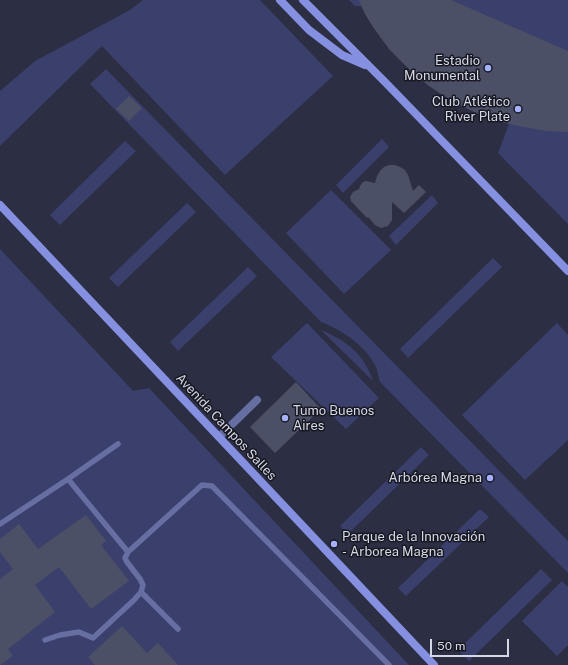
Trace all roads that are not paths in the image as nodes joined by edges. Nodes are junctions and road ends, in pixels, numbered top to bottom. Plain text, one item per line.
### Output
1 (280, 0) edge
2 (305, 1) edge
3 (370, 67) junction
4 (0, 205) edge
5 (568, 271) edge
6 (257, 400) dead end
7 (219, 437) junction
8 (118, 444) dead end
9 (68, 479) junction
10 (0, 524) edge
11 (128, 552) junction
12 (141, 592) junction
13 (178, 630) dead end
14 (44, 640) dead end
15 (389, 665) edge
16 (434, 665) edge

1 - 3 main road
2 - 3 main road
3 - 5 main road
4 - 7 main road, Avenida Campos Salles
6 - 7 street
7 - 16 main road, Avenida Campos Salles
8 - 9 lane
9 - 10 lane
9 - 11 lane
11 - 12 lane
11 - 15 lane
12 - 13 lane
12 - 14 lane

